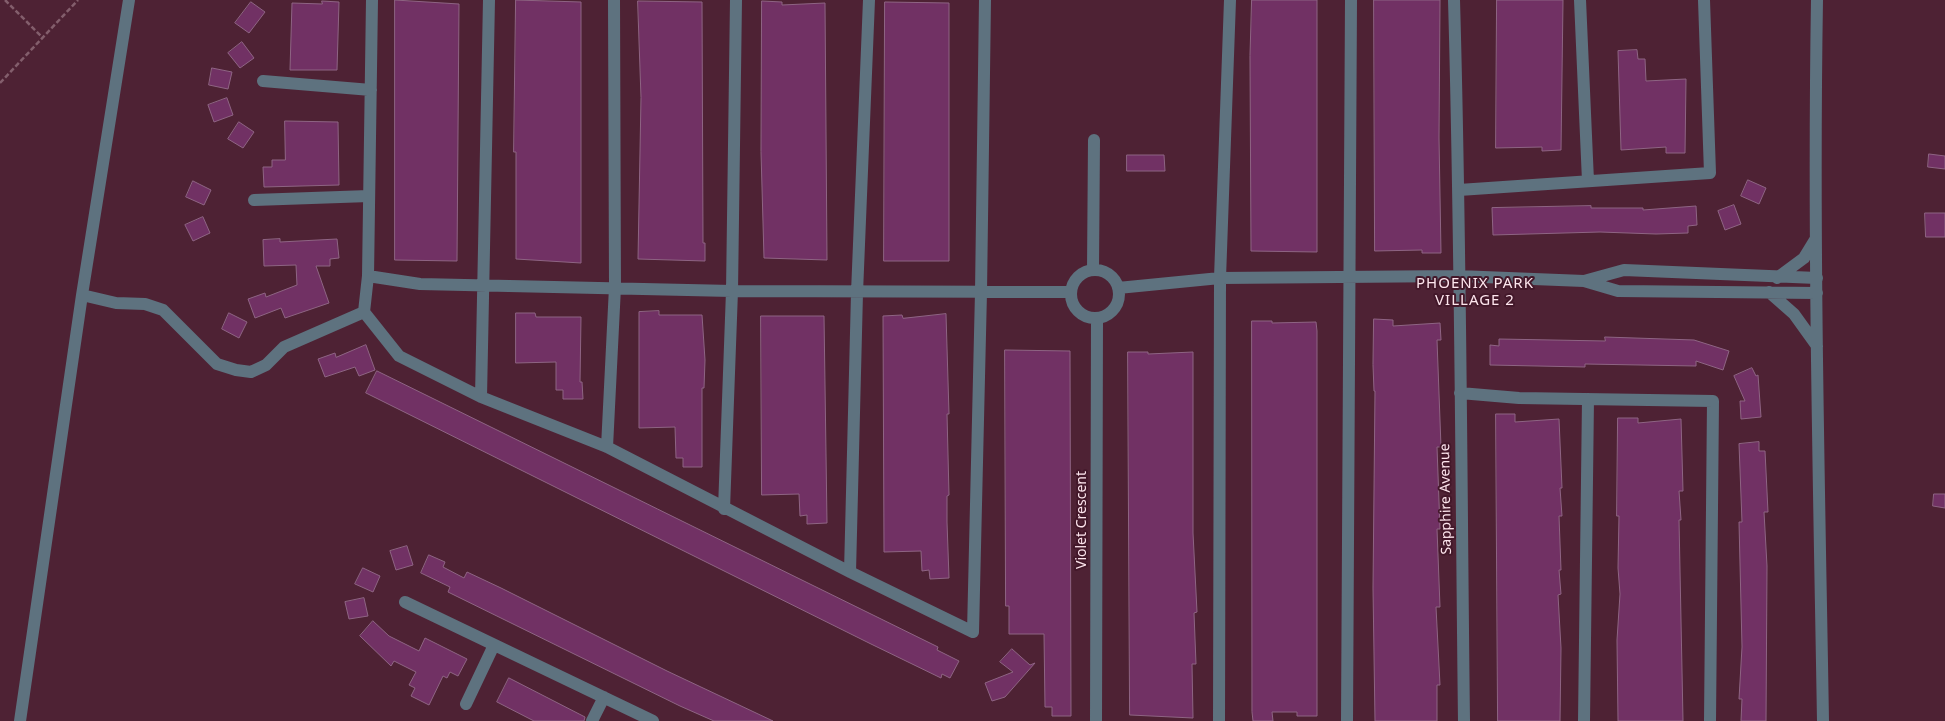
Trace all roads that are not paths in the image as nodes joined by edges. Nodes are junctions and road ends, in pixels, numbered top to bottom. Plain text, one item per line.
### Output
1 (129, 0) edge
2 (372, 0) edge
3 (489, 0) edge
4 (614, 0) edge
5 (736, 0) edge
6 (869, 0) edge
7 (985, 0) edge
8 (1230, 0) edge
9 (1351, 0) edge
10 (1454, 0) edge
11 (1580, 0) edge
12 (1704, 0) edge
13 (1818, 0) edge
14 (263, 82) dead end
15 (371, 90) junction
16 (1094, 140) dead end
17 (1588, 181) junction
18 (1459, 190) junction
19 (369, 196) junction
20 (254, 200) dead end
21 (1816, 238) junction
22 (1093, 270) junction
23 (368, 276) junction
24 (1458, 276) junction
25 (1349, 277) junction
26 (1220, 278) junction
27 (1777, 278) junction
28 (1817, 278) junction
29 (1584, 281) junction
30 (482, 285) junction
31 (615, 287) junction
32 (1118, 288) junction
33 (732, 291) junction
34 (982, 292) junction
35 (1071, 292) junction
36 (1769, 292) junction
37 (857, 293) junction
38 (1817, 293) junction
39 (82, 295) junction
40 (364, 312) junction
41 (1097, 318) junction
42 (1817, 346) junction
43 (1460, 393) junction
44 (481, 397) junction
45 (1588, 399) junction
46 (607, 447) junction
47 (724, 509) junction
48 (850, 572) junction
49 (405, 602) dead end
50 (494, 645) junction
51 (604, 697) junction
52 (466, 704) dead end
53 (20, 721) edge
54 (592, 721) edge
55 (654, 721) edge
56 (1096, 721) edge
57 (1219, 721) edge
58 (1346, 721) edge
59 (1464, 721) edge
60 (1584, 721) edge
61 (1710, 721) edge
62 (1823, 721) edge

1 - 39 street
2 - 15 street
3 - 30 street
4 - 31 street
5 - 33 street
6 - 37 street
7 - 34 street
8 - 26 street
9 - 25 street
10 - 18 street, Sapphire Avenue
11 - 17 street
12 - 17 street
13 - 21 street
14 - 15 street
15 - 19 street
16 - 22 street
17 - 18 street
18 - 24 street, Sapphire Avenue
19 - 20 street
19 - 23 street
21 - 27 street
21 - 28 street
22 - 32 street
22 - 35 street
23 - 30 street
23 - 40 street
24 - 25 street
24 - 29 street
24 - 43 street, Sapphire Avenue
25 - 26 street
25 - 58 street
26 - 32 street
26 - 57 street
27 - 28 street
27 - 29 street
28 - 38 street
29 - 36 street
30 - 31 street
30 - 44 street
31 - 33 street
31 - 46 street
32 - 41 street
33 - 37 street
33 - 47 street
34 - 35 street
34 - 37 street
34 - 48 street
35 - 41 street
36 - 38 street
36 - 42 street
37 - 48 street
38 - 42 street
39 - 40 street
39 - 53 street
40 - 44 street
41 - 56 street, Violet Crescent
42 - 62 street
43 - 45 street
43 - 59 street, Sapphire Avenue
44 - 46 street
45 - 60 street
45 - 61 street
46 - 47 street
47 - 48 street
49 - 50 street
50 - 51 street
50 - 52 street
51 - 54 street
51 - 55 street

